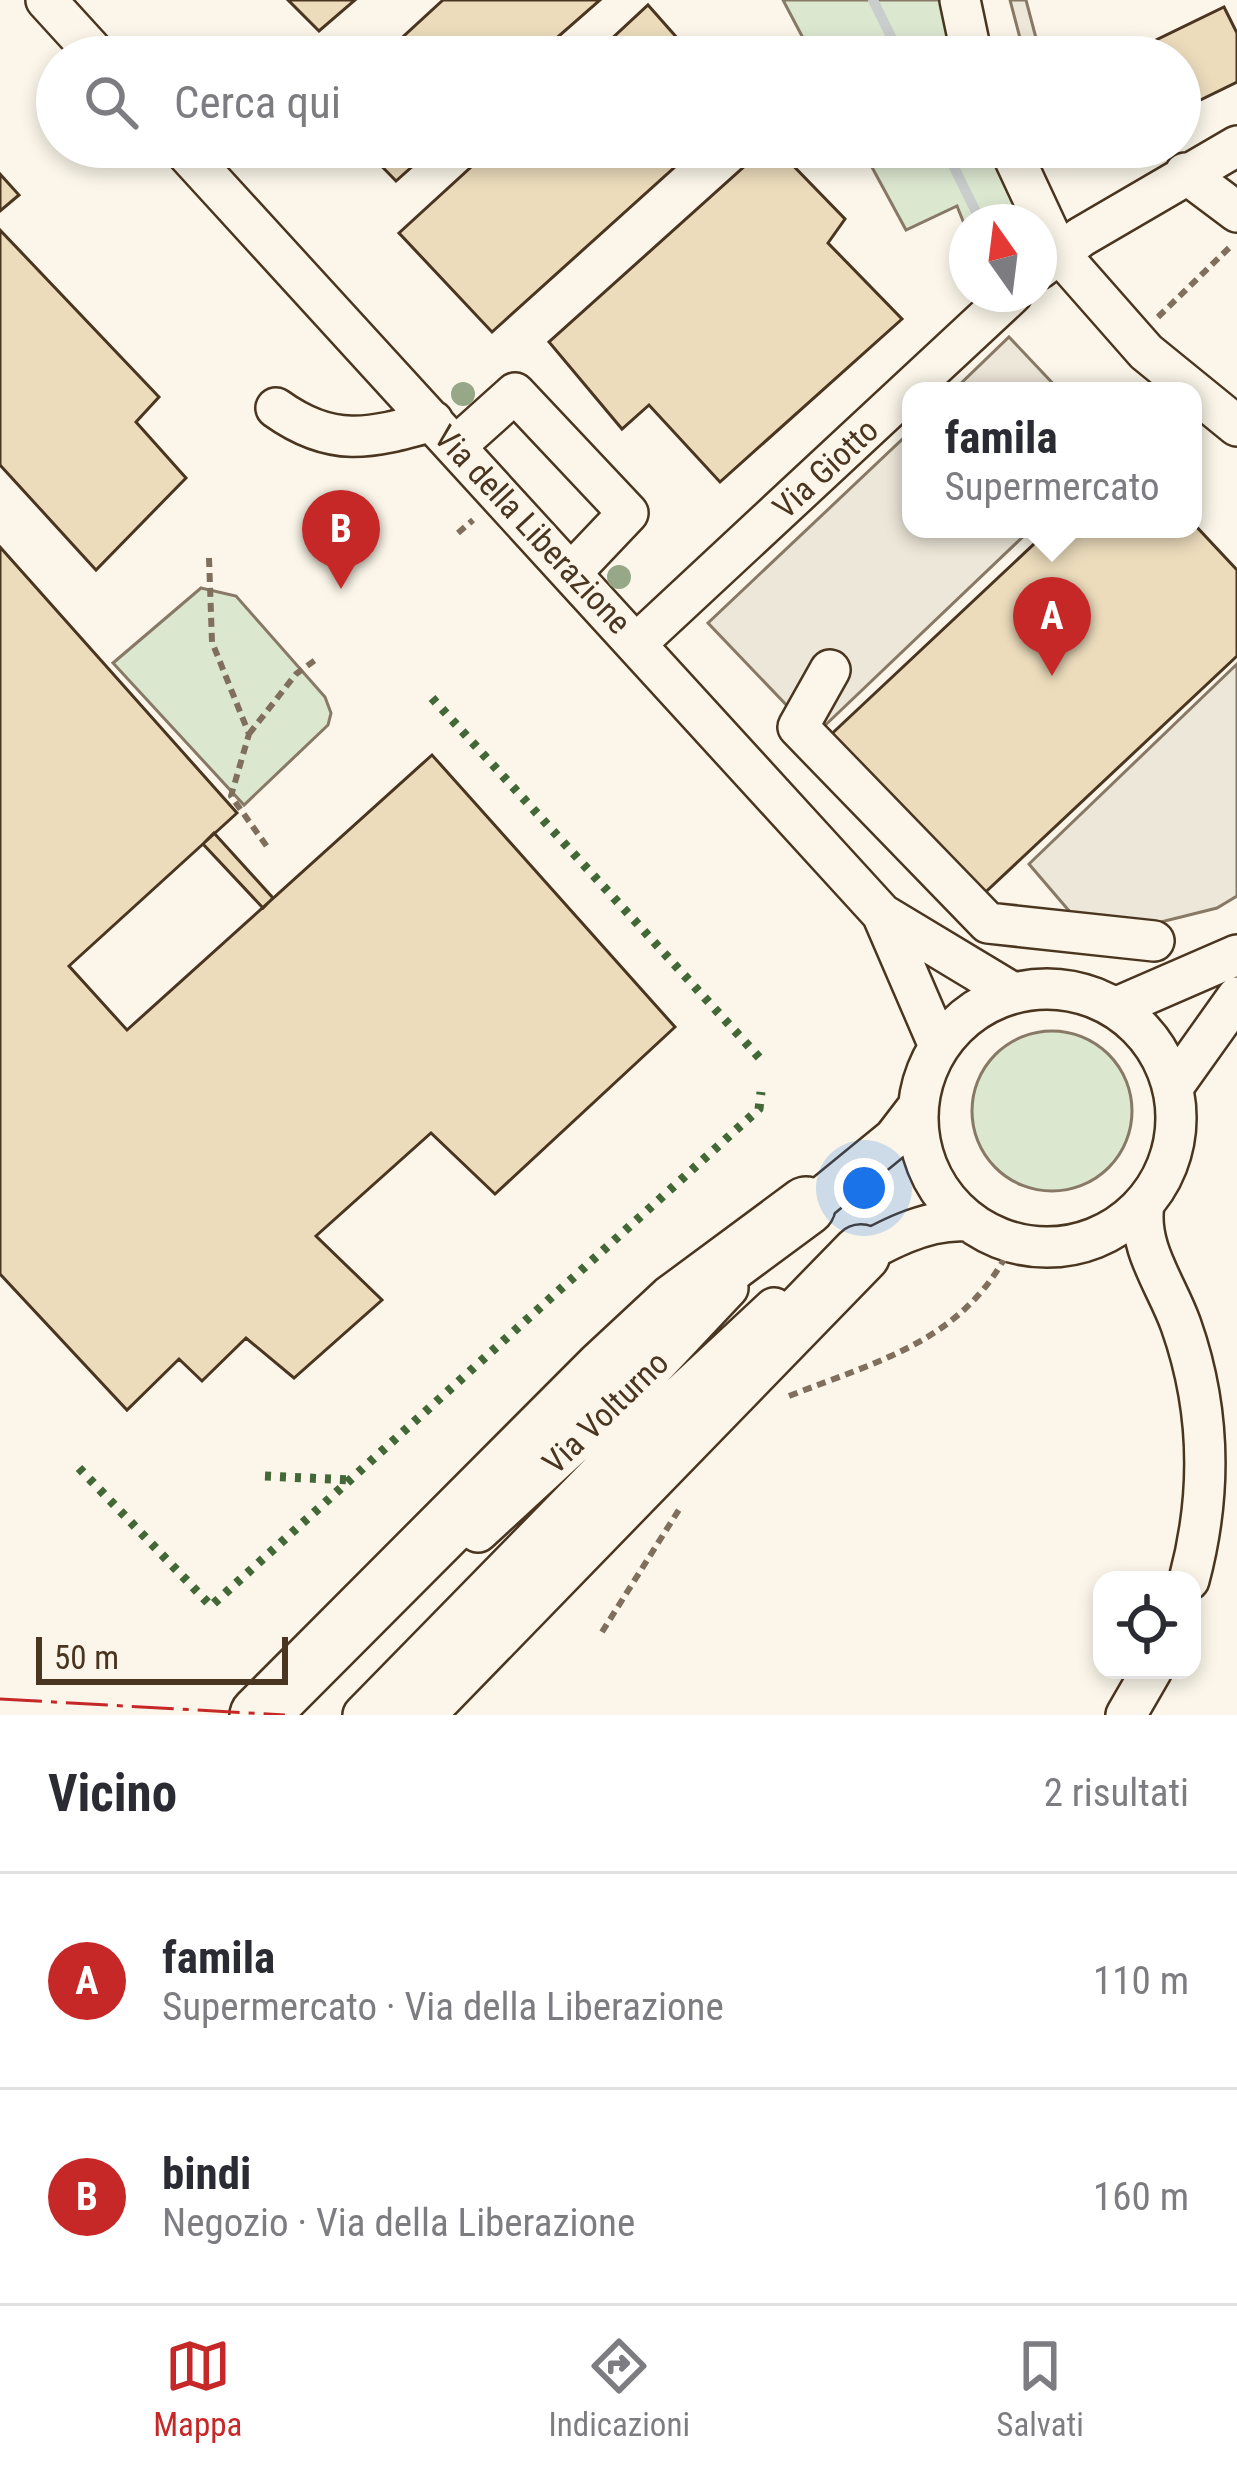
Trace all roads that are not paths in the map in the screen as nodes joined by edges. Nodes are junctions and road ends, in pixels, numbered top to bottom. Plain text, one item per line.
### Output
1 (46, 0) edge
2 (960, 0) edge
3 (79, 36) edge
4 (968, 36) edge
5 (1237, 146) edge
6 (1201, 165) edge
7 (200, 168) edge
8 (1016, 168) edge
9 (1195, 168) edge
10 (1185, 173) junction
11 (1028, 204) edge
12 (1237, 212) edge
13 (1057, 255) edge
14 (1057, 269) edge
15 (993, 312) edge
16 (917, 382) edge
17 (1185, 382) edge
18 (902, 396) edge
19 (1202, 396) edge
20 (276, 408) dead end
21 (1237, 425) edge
22 (445, 434) junction
23 (572, 572) junction
24 (637, 643) junction
25 (830, 670) dead end
26 (882, 914) junction
27 (1154, 941) dead end
28 (1237, 956) edge
29 (1013, 993) junction
30 (1237, 997) edge
31 (1115, 1008) junction
32 (939, 1046) junction
33 (1173, 1088) junction
34 (917, 1108) junction
35 (1144, 1204) junction
36 (806, 1206) junction
37 (967, 1221) junction
38 (1099, 1237) junction
39 (861, 1255) junction
40 (1155, 1268) junction
41 (1191, 1571) edge
42 (1147, 1679) edge
43 (260, 1715) edge
44 (288, 1715) edge
45 (363, 1715) edge
46 (413, 1715) edge
47 (1126, 1715) edge

1 - 3 street
2 - 4 street
5 - 6 street
7 - 22 street, Via della Liberazione
8 - 11 street
9 - 10 street
10 - 12 street
10 - 13 street
14 - 17 street
15 - 16 street, Via Giotto
18 - 24 street, Via Giotto
19 - 21 street
20 - 22 street
22 - 23 street, Via della Liberazione
22 - 23 street
23 - 24 street, Via della Liberazione
24 - 26 street, Via della Liberazione
25 - 27 street
26 - 29 street, Via della Liberazione
26 - 32 street, Via della Liberazione
28 - 31 street
29 - 31 street
29 - 32 street, Via Volturno
30 - 33 street
31 - 33 street
32 - 34 street, Via Volturno
33 - 35 street
34 - 36 street, Via Volturno
34 - 37 street
35 - 38 street
35 - 40 street
36 - 43 highway
36 - 44 street, Via Volturno
37 - 38 street
37 - 39 street, Via Volturno
38 - 40 street
39 - 45 street, Via Volturno
39 - 46 highway
40 - 41 street
42 - 47 street

